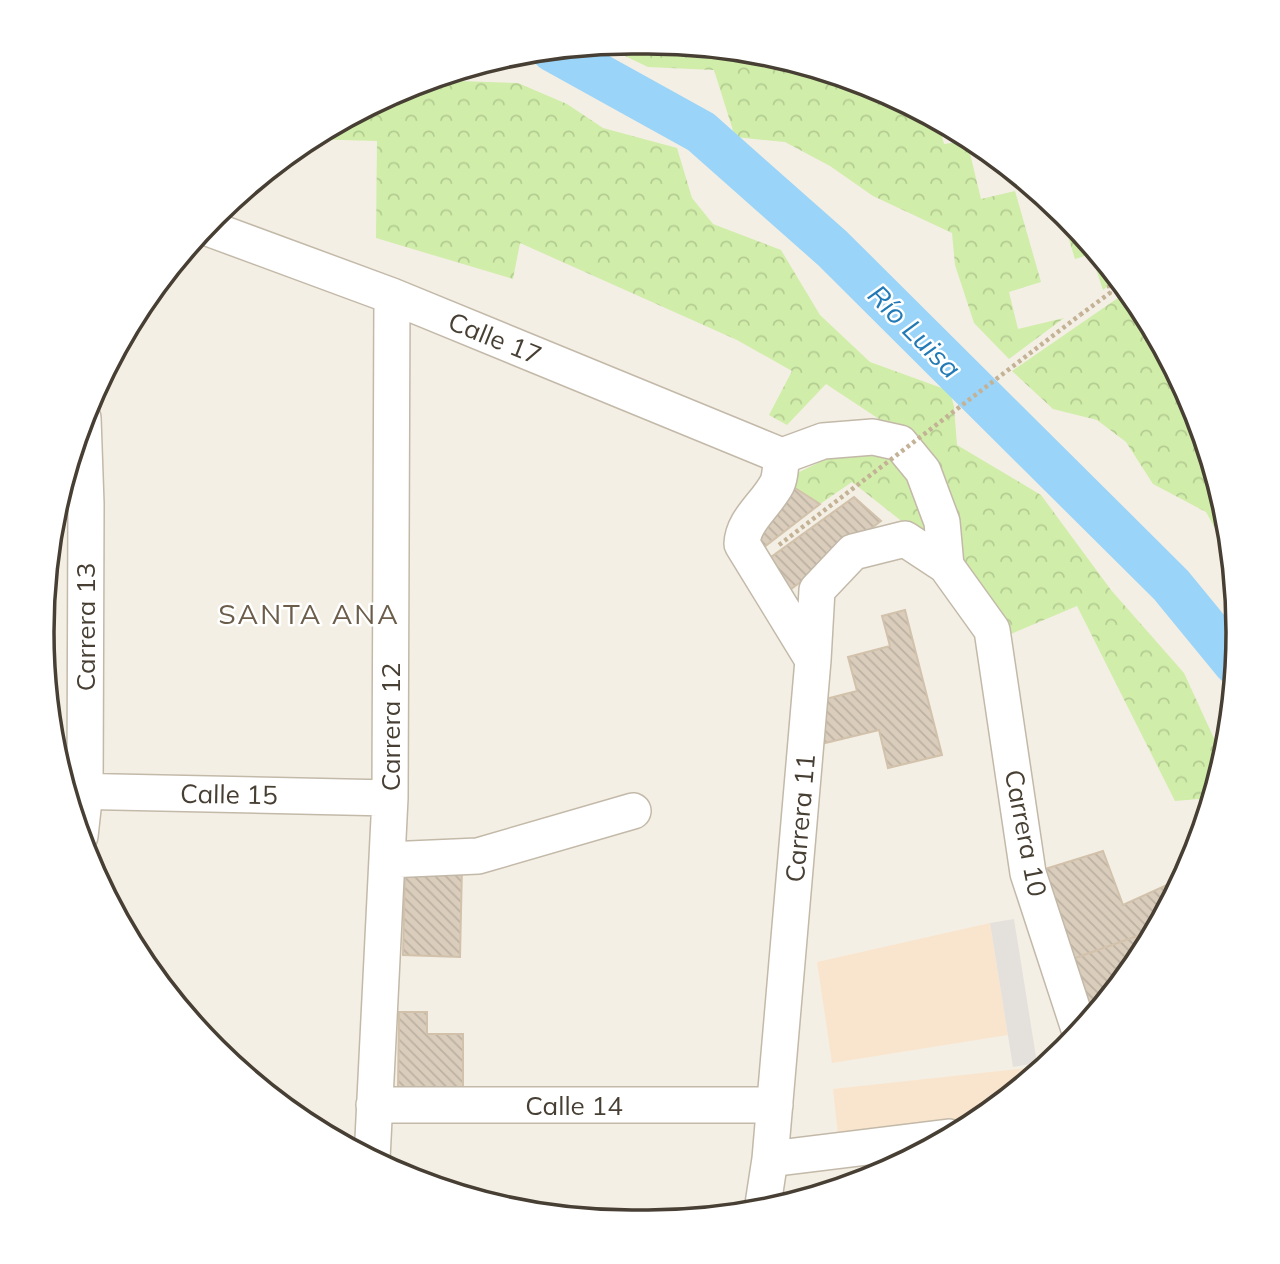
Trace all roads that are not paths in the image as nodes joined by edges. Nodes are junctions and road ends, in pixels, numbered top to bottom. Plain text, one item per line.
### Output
1 (216, 231) edge
2 (392, 296) junction
3 (782, 456) junction
4 (75, 477) edge
5 (72, 504) edge
6 (946, 566) junction
7 (813, 660) junction
8 (76, 788) edge
9 (76, 791) edge
10 (390, 797) junction
11 (633, 811) dead end
12 (387, 860) junction
13 (1076, 1020) edge
14 (374, 1105) junction
15 (775, 1105) junction
16 (922, 1140) edge
17 (372, 1148) edge
18 (770, 1158) junction
19 (764, 1198) edge

1 - 2 street, Calle 17
2 - 3 street, Calle 17
2 - 10 street, Carrera 12
3 - 6 street
3 - 7 street
4 - 5 street, Carrera 13
5 - 8 street, Carrera 13
6 - 7 street, Carrera 11
6 - 13 street, Carrera 10
7 - 15 street, Carrera 11
9 - 10 street, Calle 15
10 - 12 street, Carrera 12
11 - 12 street
12 - 14 street, Carrera 12
14 - 15 street, Calle 14
14 - 17 street, Carrera 12
15 - 18 street, Carrera 11
16 - 18 street
18 - 19 street, Carrera 11

